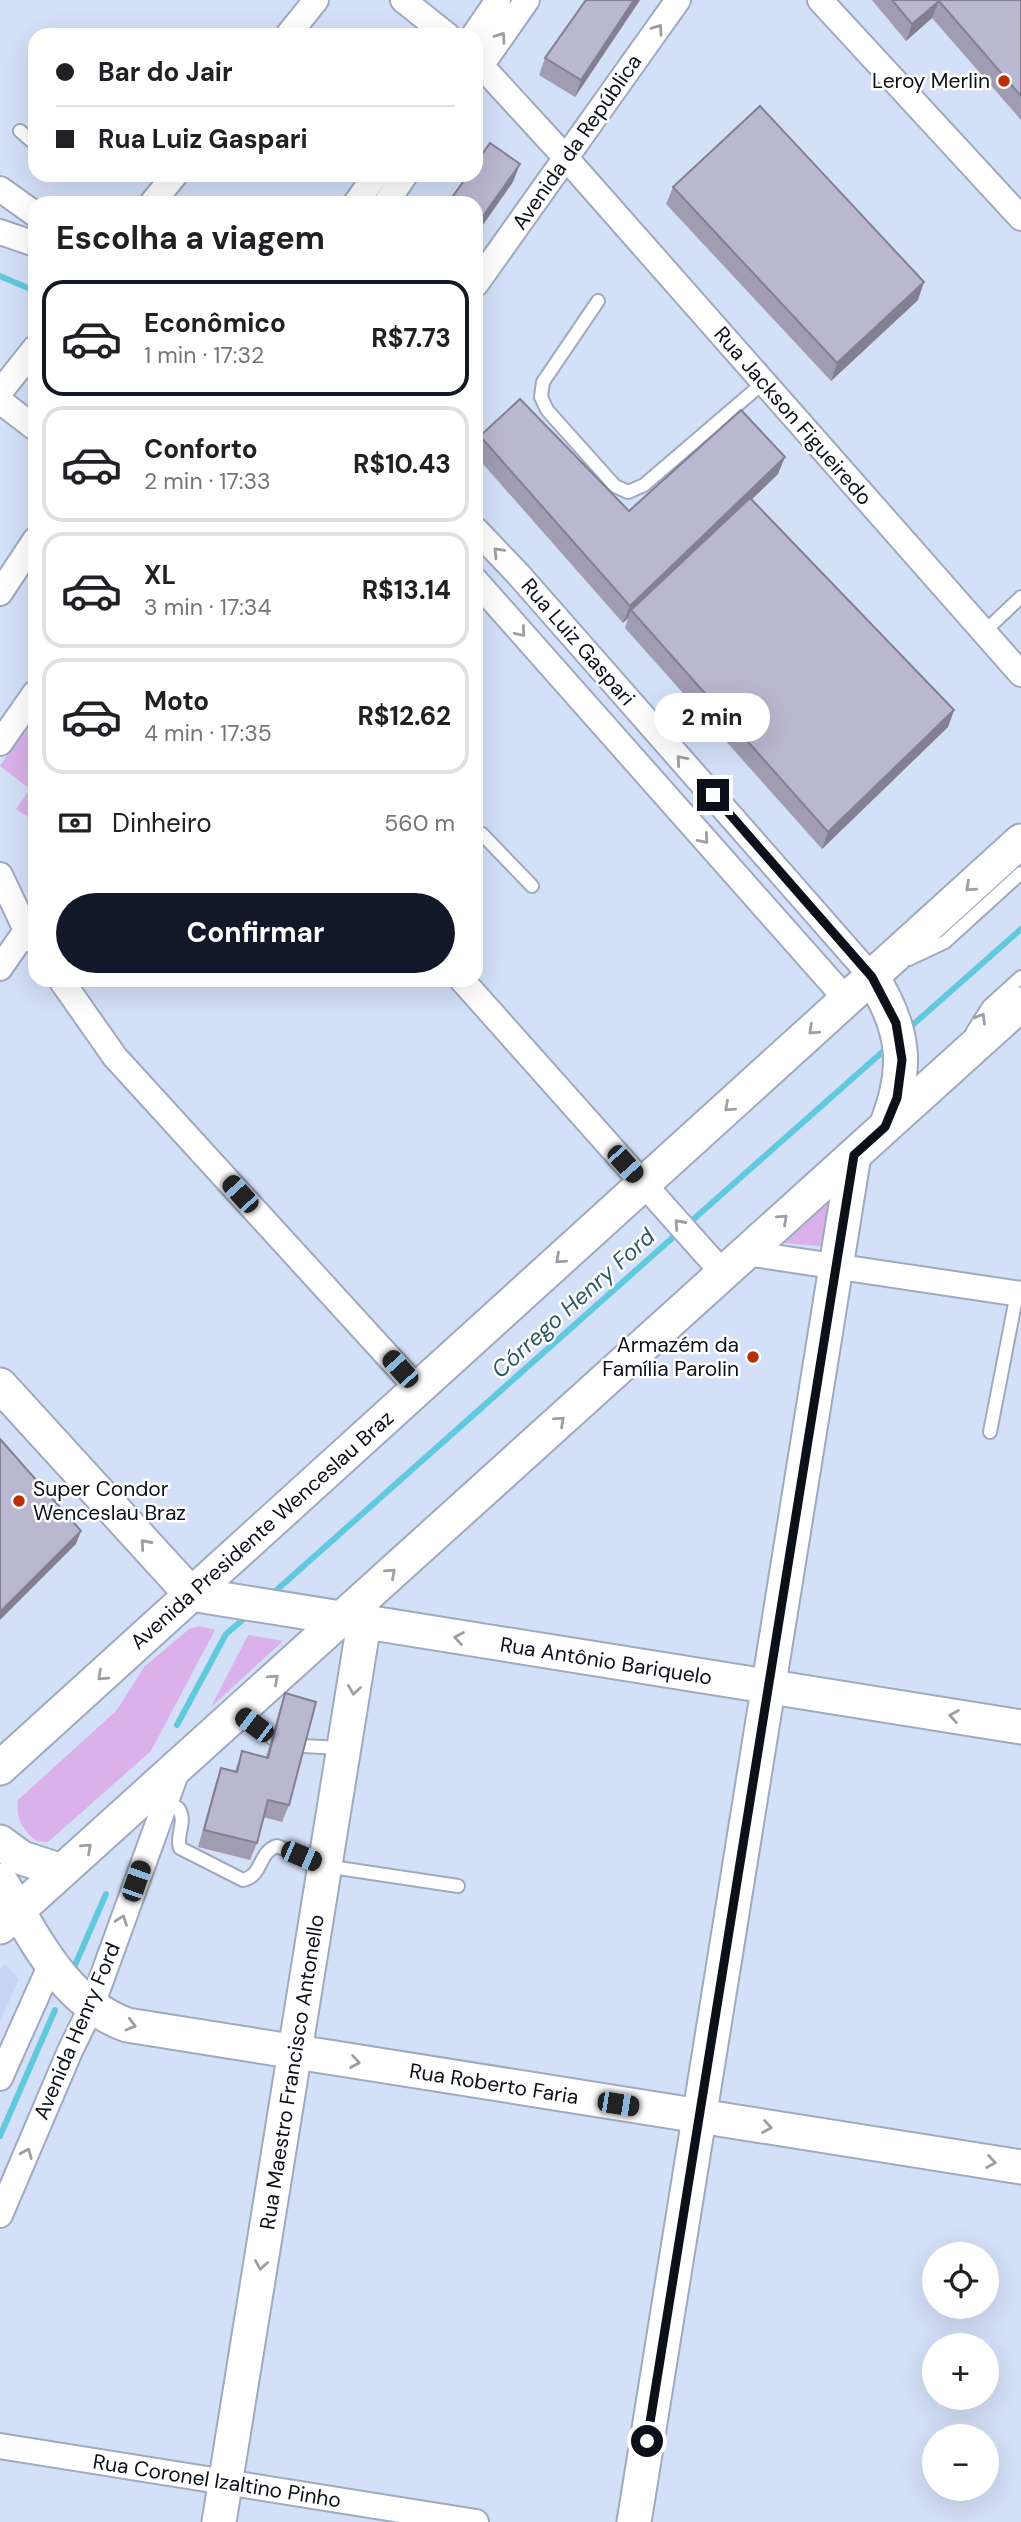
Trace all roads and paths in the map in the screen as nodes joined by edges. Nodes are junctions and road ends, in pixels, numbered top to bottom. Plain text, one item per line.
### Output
1 (316, 0) edge
2 (402, 0) edge
3 (498, 0) edge
4 (527, 0) edge
5 (678, 0) edge
6 (820, 0) edge
7 (294, 28) edge
8 (438, 28) edge
9 (479, 28) edge
10 (483, 59) edge
11 (483, 71) edge
12 (20, 131) dead end
13 (28, 138) edge
14 (566, 158) junction
15 (169, 182) edge
16 (0, 188) edge
17 (158, 196) edge
18 (28, 209) edge
19 (1021, 218) edge
20 (0, 232) edge
21 (28, 242) edge
22 (483, 274) edge
23 (598, 302) dead end
24 (0, 355) edge
25 (28, 355) edge
26 (28, 357) edge
27 (764, 383) junction
28 (0, 392) edge
29 (0, 401) edge
30 (28, 423) edge
31 (483, 537) edge
32 (28, 551) edge
33 (483, 589) edge
34 (0, 593) edge
35 (1021, 597) edge
36 (984, 632) junction
37 (1021, 674) edge
38 (28, 703) edge
39 (0, 743) edge
40 (483, 835) edge
41 (1021, 841) edge
42 (1021, 873) edge
43 (0, 875) edge
44 (532, 886) dead end
45 (28, 923) edge
46 (28, 935) edge
47 (0, 968) edge
48 (1021, 977) edge
49 (875, 983) junction
50 (66, 987) edge
51 (468, 987) edge
52 (846, 999) junction
53 (1021, 1004) edge
54 (951, 1068) junction
55 (891, 1113) junction
56 (854, 1155) junction
57 (650, 1192) junction
58 (735, 1263) junction
59 (836, 1265) junction
60 (1019, 1294) edge
61 (0, 1385) edge
62 (418, 1389) junction
63 (990, 1432) dead end
64 (191, 1594) junction
65 (352, 1621) junction
66 (768, 1687) junction
67 (237, 1712) junction
68 (1021, 1727) edge
69 (272, 1738) edge
70 (303, 1746) edge
71 (344, 1748) junction
72 (179, 1766) junction
73 (0, 1768) edge
74 (163, 1805) junction
75 (0, 1842) edge
76 (325, 1866) junction
77 (62, 1871) junction
78 (0, 1880) edge
79 (458, 1886) dead end
80 (9, 1919) edge
81 (51, 1964) junction
82 (92, 2008) junction
83 (295, 2053) junction
84 (0, 2078) edge
85 (699, 2116) junction
86 (1021, 2167) edge
87 (0, 2216) edge
88 (0, 2446) edge
89 (226, 2482) junction
90 (219, 2522) edge
91 (476, 2522) edge
92 (634, 2522) edge

1 - 7 street
2 - 8 street
3 - 9 street
10 -> 4 street
14 -> 5 street, Avenida da República
6 - 19 street
11 - 14 street, Rua Jackson Figueiredo
12 - 13 lane
14 - 22 street, Avenida da República
14 - 27 street, Rua Jackson Figueiredo
15 - 17 street
16 - 18 street
20 - 21 street
23 - 27 lane
24 - 25 street
26 - 28 street
27 - 36 street, Rua Jackson Figueiredo
29 - 30 street
49 -> 31 street, Rua Luiz Gaspari
32 - 34 street
33 -> 52 street, Rua Luiz Gaspari
35 - 36 lane
36 - 37 street, Rua Jackson Figueiredo
38 - 39 street
40 - 44 lane
41 -> 49 main road, Avenida Presidente Wenceslau Braz
42 - 49 lane
43 - 45 street
46 - 47 street
54 -> 48 lane
49 - 52 main road, Avenida Presidente Wenceslau Braz
49 - 55 main road
50 - 62 street
51 - 57 street
52 -> 57 main road, Avenida Presidente Wenceslau Braz
53 - 54 main road
54 - 55 main road
55 - 56 main road
58 -> 56 main road
56 - 59 main road
58 -> 57 street
57 -> 62 main road, Avenida Presidente Wenceslau Braz
58 - 59 street
65 -> 58 main road
59 - 60 street
59 - 66 main road
60 - 63 lane
64 -> 61 main road
62 - 64 main road, Avenida Presidente Wenceslau Braz
64 - 65 main road, Rua Antônio Bariquelo
64 -> 73 main road, Avenida Presidente Wenceslau Braz
66 -> 65 main road, Rua Antônio Bariquelo
67 -> 65 main road
65 -> 71 main road, Rua Maestro Francisco Antonello
68 -> 66 main road, Rua Antônio Bariquelo
66 - 85 main road
67 - 69 lane
67 - 72 main road
70 - 71 lane
71 - 76 main road, Rua Maestro Francisco Antonello
72 - 74 street, Avenida Henry Ford
77 -> 72 main road
74 - 76 lane
82 -> 74 street, Avenida Henry Ford
75 - 77 main road
76 - 79 lane
76 - 83 main road, Rua Maestro Francisco Antonello
77 - 80 main road
78 - 80 main road, Rua Roberto Faria
80 - 81 main road, Rua Roberto Faria
81 - 82 main road, Rua Roberto Faria
81 - 84 street
82 -> 83 main road, Rua Roberto Faria
87 -> 82 street, Avenida Henry Ford
83 -> 85 main road, Rua Roberto Faria
83 -> 89 main road, Rua Maestro Francisco Antonello
85 -> 86 main road, Rua Roberto Faria
85 - 92 main road
88 - 89 street, Rua Coronel Izaltino Pinho
89 - 90 main road, Rua Maestro Francisco Antonello
89 - 91 street, Rua Coronel Izaltino Pinho

